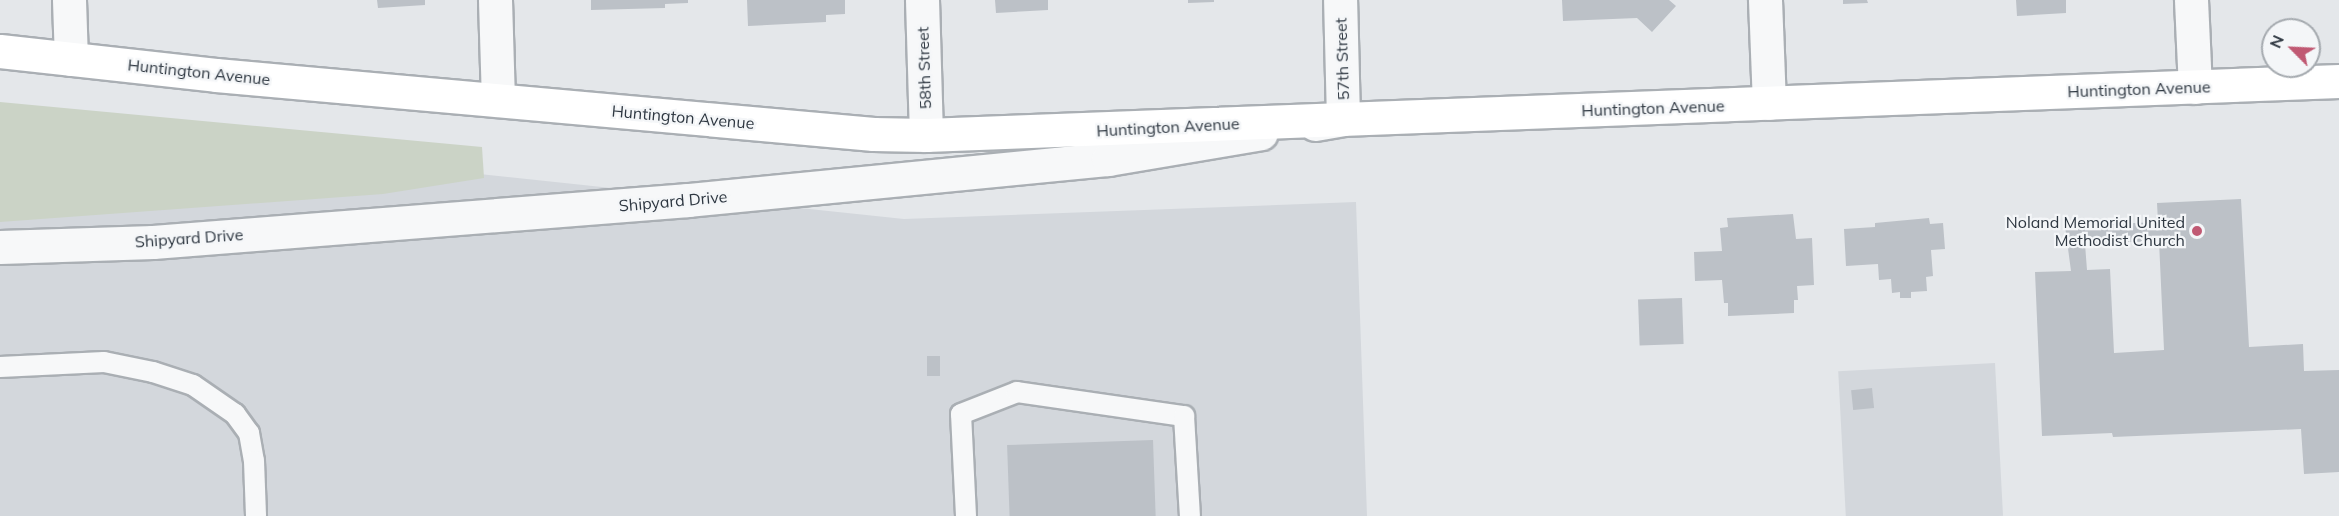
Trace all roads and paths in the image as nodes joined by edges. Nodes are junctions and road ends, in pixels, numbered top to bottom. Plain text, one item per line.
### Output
1 (69, 0) edge
2 (495, 0) edge
3 (921, 0) edge
4 (1340, 0) edge
5 (1765, 0) edge
6 (2191, 0) edge
7 (0, 51) edge
8 (71, 59) junction
9 (2339, 81) edge
10 (2195, 87) junction
11 (498, 100) junction
12 (1769, 103) junction
13 (1343, 119) junction
14 (926, 135) junction
15 (0, 247) edge
16 (0, 367) edge
17 (256, 516) edge
18 (966, 516) edge
19 (1190, 516) edge

1 - 8 street
2 - 11 street
3 - 14 street, 58th Street
4 - 13 street, 57th Street
5 - 12 street
6 - 10 street
7 - 8 main road, Huntington Avenue
8 - 11 main road, Huntington Avenue
9 - 10 main road, Huntington Avenue
10 - 12 main road, Huntington Avenue
11 - 14 main road, Huntington Avenue
12 - 13 main road, Huntington Avenue
13 - 14 main road, Huntington Avenue
13 - 15 street, Shipyard Drive
16 - 17 lane
18 - 19 lane

